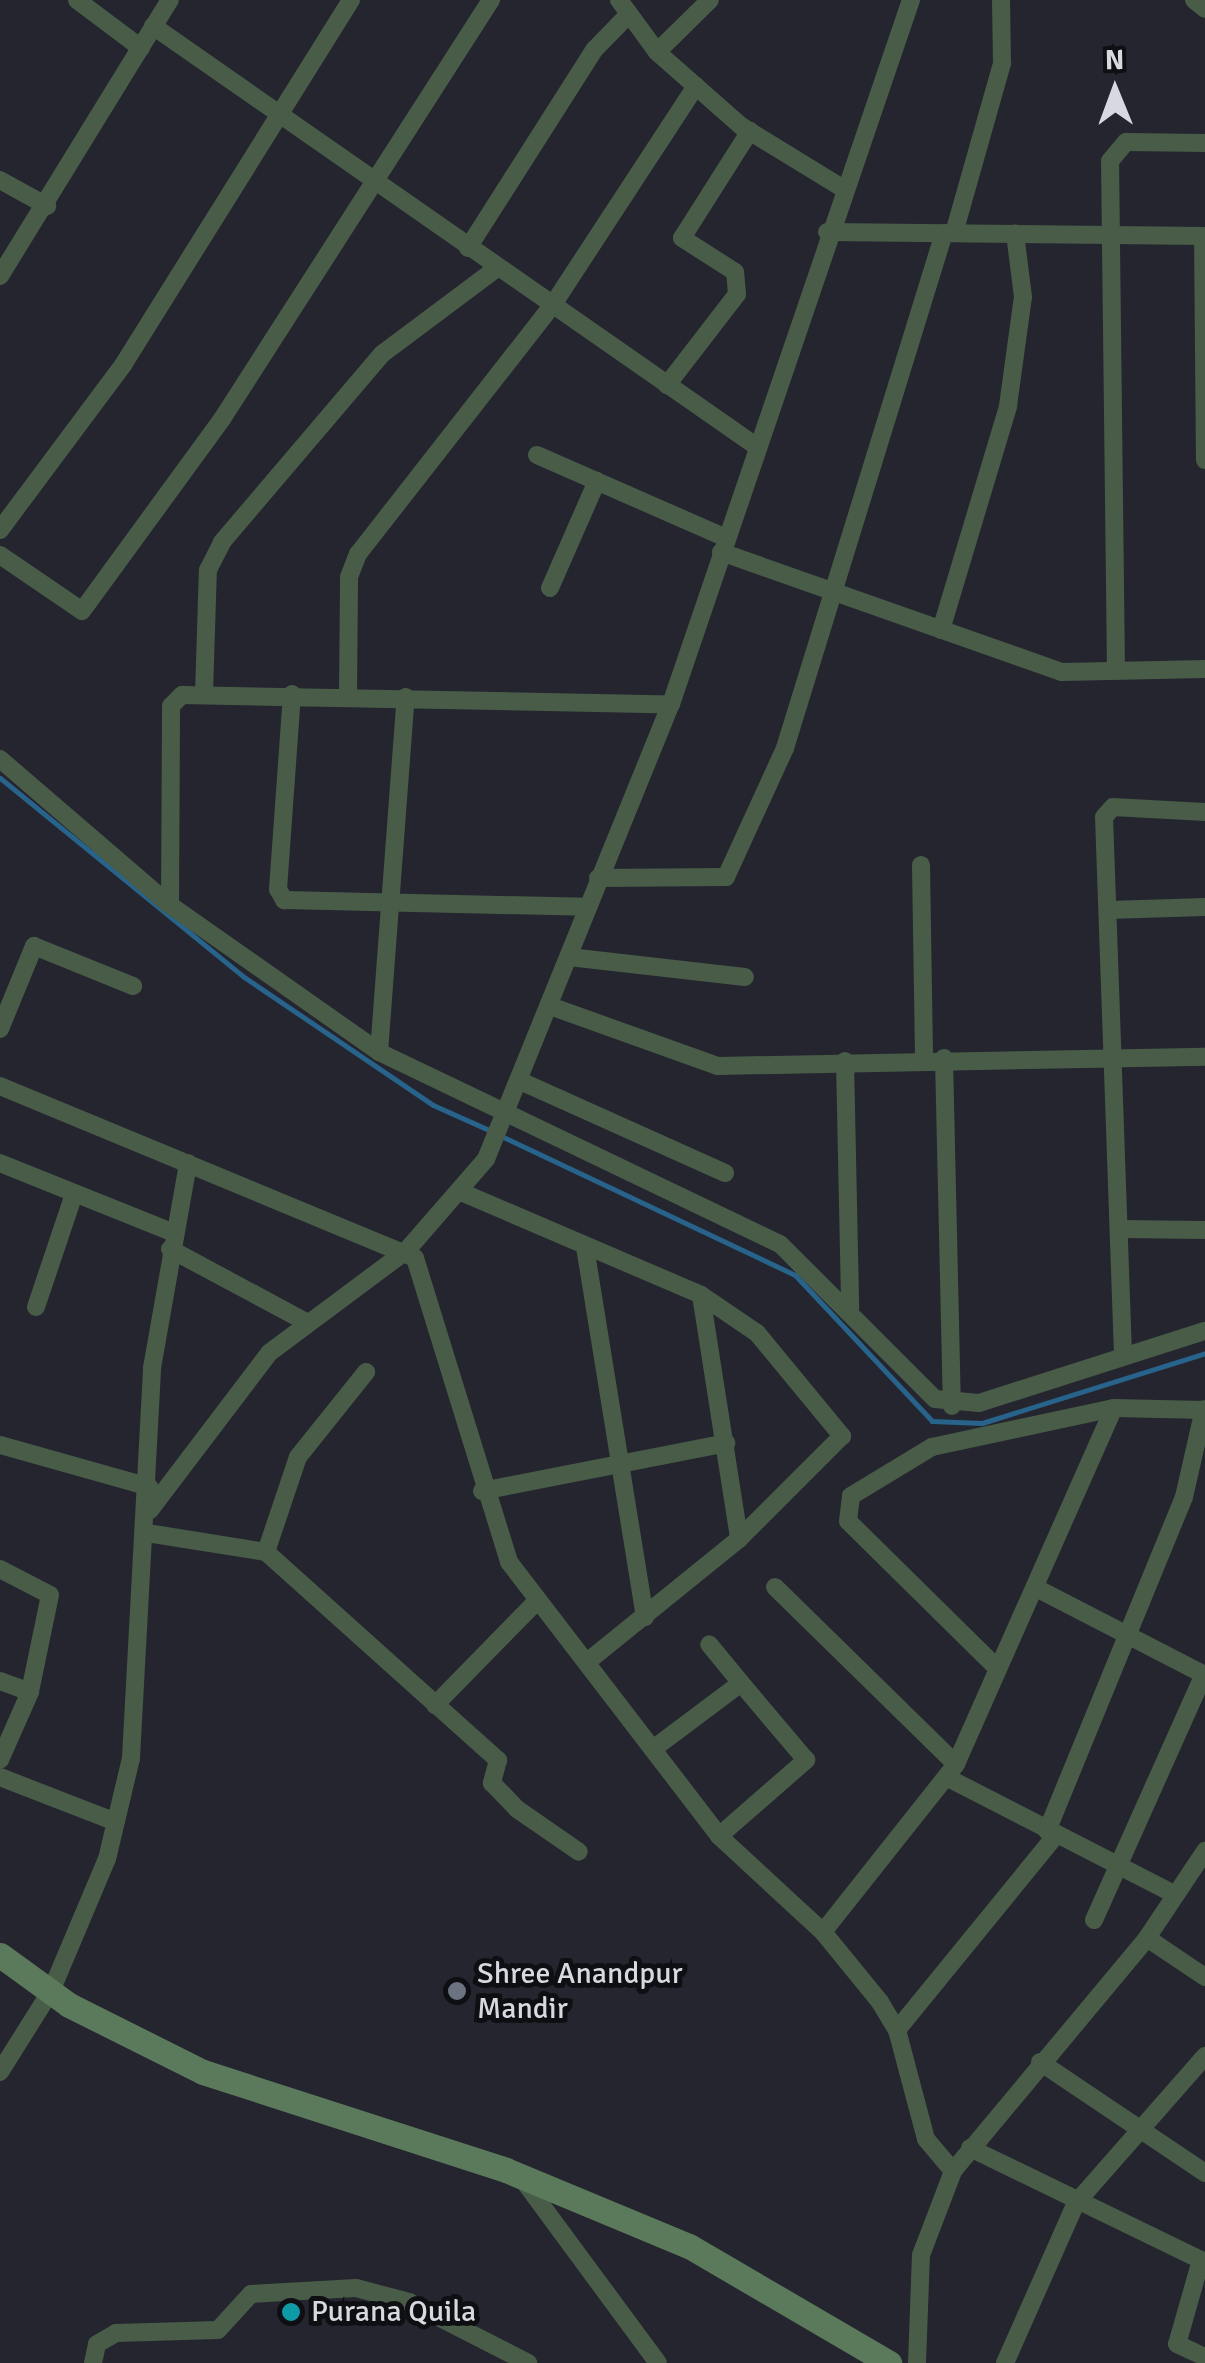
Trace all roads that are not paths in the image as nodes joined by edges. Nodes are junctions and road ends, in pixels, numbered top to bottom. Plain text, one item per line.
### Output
1 (77, 0) edge
2 (170, 0) edge
3 (351, 0) edge
4 (491, 0) edge
5 (710, 0) edge
6 (1002, 0) edge
7 (1194, 0) edge
8 (904, 2) edge
9 (624, 7) edge
10 (1205, 9) edge
11 (153, 26) junction
12 (141, 48) junction
13 (657, 52) junction
14 (696, 86) junction
15 (273, 115) junction
16 (750, 131) junction
17 (1205, 143) edge
18 (0, 180) edge
19 (370, 181) junction
20 (842, 188) junction
21 (47, 206) junction
22 (828, 232) junction
23 (949, 233) junction
24 (1015, 234) junction
25 (1112, 235) junction
26 (1204, 236) edge
27 (468, 248) junction
28 (497, 268) junction
29 (0, 276) edge
30 (552, 306) junction
31 (667, 385) junction
32 (756, 446) junction
33 (537, 455) dead end
34 (1205, 460) edge
35 (597, 481) junction
36 (0, 530) edge
37 (723, 545) junction
38 (0, 555) edge
39 (550, 588) dead end
40 (833, 592) junction
41 (941, 630) junction
42 (1205, 669) edge
43 (1116, 671) junction
44 (204, 694) junction
45 (292, 694) junction
46 (348, 696) junction
47 (406, 697) junction
48 (671, 704) junction
49 (0, 758) edge
50 (1205, 812) edge
51 (921, 865) dead end
52 (598, 878) junction
53 (386, 900) junction
54 (170, 905) junction
55 (1205, 906) edge
56 (586, 907) junction
57 (1109, 910) junction
58 (569, 957) junction
59 (744, 977) dead end
60 (132, 986) dead end
61 (550, 1006) junction
62 (0, 1029) edge
63 (378, 1052) junction
64 (1116, 1056) junction
65 (944, 1058) junction
66 (1205, 1058) edge
67 (924, 1060) junction
68 (845, 1062) junction
69 (518, 1080) junction
70 (0, 1086) edge
71 (502, 1125) junction
72 (0, 1163) edge
73 (188, 1163) junction
74 (725, 1173) dead end
75 (460, 1192) junction
76 (74, 1194) junction
77 (1119, 1228) junction
78 (1205, 1230) edge
79 (172, 1241) junction
80 (584, 1247) junction
81 (407, 1250) junction
82 (700, 1295) junction
83 (36, 1308) dead end
84 (850, 1308) junction
85 (304, 1321) junction
86 (1205, 1331) edge
87 (1122, 1355) junction
88 (366, 1372) dead end
89 (952, 1406) junction
90 (1114, 1408) junction
91 (1205, 1410) edge
92 (726, 1443) junction
93 (0, 1446) edge
94 (624, 1459) junction
95 (148, 1486) junction
96 (482, 1492) junction
97 (150, 1510) junction
98 (147, 1533) junction
99 (740, 1539) junction
100 (266, 1552) junction
101 (0, 1569) edge
102 (775, 1587) dead end
103 (1040, 1590) junction
104 (535, 1604) junction
105 (645, 1617) junction
106 (1127, 1630) junction
107 (708, 1644) dead end
108 (587, 1662) junction
109 (997, 1668) junction
110 (1205, 1675) edge
111 (0, 1680) edge
112 (741, 1683) junction
113 (30, 1692) junction
114 (435, 1705) junction
115 (653, 1750) junction
116 (0, 1760) edge
117 (952, 1771) junction
118 (0, 1777) edge
119 (116, 1822) junction
120 (1051, 1833) junction
121 (719, 1836) junction
122 (1205, 1850) edge
123 (579, 1852) dead end
124 (1116, 1868) junction
125 (1174, 1894) junction
126 (1094, 1920) dead end
127 (824, 1932) junction
128 (1147, 1938) junction
129 (0, 1954) edge
130 (1205, 1977) edge
131 (52, 1989) junction
132 (897, 2030) junction
133 (1205, 2056) edge
134 (1040, 2062) junction
135 (0, 2071) edge
136 (1142, 2131) junction
137 (970, 2148) junction
138 (954, 2171) junction
139 (1205, 2173) edge
140 (520, 2176) junction
141 (1076, 2204) junction
142 (1203, 2261) edge
143 (1205, 2356) edge
144 (92, 2363) edge
145 (528, 2363) edge
146 (658, 2363) edge
147 (889, 2363) edge
148 (918, 2363) edge
149 (1006, 2363) edge

1 - 12 street
2 - 11 street
3 - 15 street
4 - 19 street
5 - 13 street
6 - 23 street
7 - 10 street
8 - 20 street
9 - 13 street
9 - 27 street
11 - 12 street
11 - 15 street
12 - 21 street
13 - 14 street
14 - 16 street
14 - 30 street
15 - 19 street
15 - 36 street
16 - 20 street
16 - 31 street
17 - 25 street
18 - 21 street
19 - 27 street
19 - 38 street
20 - 22 street
21 - 29 street
22 - 23 street
22 - 32 street
23 - 24 street
23 - 40 street
24 - 25 street
24 - 41 street
25 - 26 street
25 - 43 street
26 - 34 street
27 - 28 street
28 - 30 street
28 - 44 street
30 - 31 street
30 - 46 street
31 - 32 street
32 - 37 street
33 - 35 street
35 - 37 street
35 - 39 street
37 - 40 street
37 - 48 street
40 - 41 street
40 - 52 street
41 - 43 street
42 - 43 street
44 - 45 street
44 - 54 street
45 - 46 street
45 - 53 street
46 - 47 street
47 - 48 street
47 - 53 street
48 - 52 street
49 - 54 street
50 - 57 street
51 - 67 street
52 - 56 street
53 - 56 street
53 - 63 street
54 - 63 street
55 - 57 street
56 - 58 street
57 - 64 street
58 - 59 street
58 - 61 street
60 - 62 street
61 - 68 street
61 - 69 street
63 - 71 street
64 - 65 street
64 - 66 street
64 - 77 street
65 - 67 street
65 - 89 street
67 - 68 street
68 - 84 street
69 - 71 street
69 - 74 street
70 - 73 street
71 - 75 street
71 - 84 street
72 - 76 street
73 - 79 street
73 - 81 street
75 - 80 street
75 - 81 street
76 - 79 street
76 - 83 street
77 - 78 street
77 - 87 street
79 - 85 street
79 - 95 street
80 - 82 street
80 - 94 street
81 - 85 street
81 - 96 street
82 - 92 street
82 - 99 street
84 - 89 street
85 - 97 street
86 - 87 street
87 - 89 street
88 - 100 street
90 - 91 street
90 - 103 street
90 - 109 street
91 - 106 street
92 - 94 street
92 - 99 street
93 - 95 street
94 - 96 street
94 - 105 street
95 - 97 street
96 - 104 street
97 - 98 street
98 - 100 street
98 - 119 street
99 - 105 street
100 - 114 street
101 - 113 street
102 - 117 street
103 - 106 street
103 - 109 street
104 - 108 street
104 - 114 street
105 - 108 street
106 - 110 street
106 - 120 street
107 - 112 street
108 - 115 street
109 - 117 street
110 - 124 street
111 - 113 street
112 - 115 street
112 - 121 street
113 - 116 street
114 - 123 street
115 - 121 street
117 - 120 street
117 - 127 street
118 - 119 street
119 - 131 street
120 - 124 street
120 - 132 street
121 - 127 street
122 - 125 street
124 - 125 street
124 - 126 street
125 - 128 street
127 - 132 street
128 - 130 street
128 - 134 street
129 - 131 street
131 - 135 street
131 - 140 street
132 - 138 street
133 - 136 street
134 - 136 street
134 - 137 street
136 - 139 street
136 - 141 street
137 - 138 street
137 - 141 street
138 - 148 street
140 - 146 street
140 - 147 street
141 - 142 street
141 - 149 street
142 - 143 street
144 - 145 street

